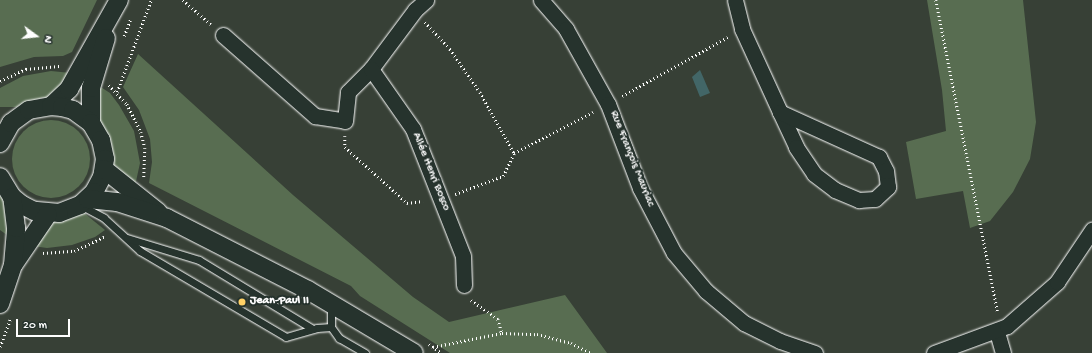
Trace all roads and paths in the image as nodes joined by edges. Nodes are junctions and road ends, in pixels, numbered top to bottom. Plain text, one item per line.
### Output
1 (151, 0) edge
2 (183, 0) edge
3 (426, 0) edge
4 (541, 0) edge
5 (735, 0) edge
6 (936, 0) edge
7 (116, 7) edge
8 (415, 10) junction
9 (742, 29) junction
10 (223, 35) joint
11 (371, 69) junction
12 (117, 92) dead end
13 (608, 104) junction
14 (51, 106) junction
15 (780, 112) junction
16 (0, 114) edge
17 (19, 116) junction
18 (345, 121) junction
19 (91, 123) junction
20 (0, 143) edge
21 (514, 154) junction
22 (104, 169) junction
23 (0, 177) edge
24 (12, 197) junction
25 (442, 199) junction
26 (84, 202) junction
27 (48, 214) junction
28 (166, 218) junction
29 (114, 230) junction
30 (1092, 230) edge
31 (123, 236) junction
32 (25, 248) junction
33 (13, 265) junction
34 (4, 282) edge
35 (464, 285) joint
36 (330, 303) junction
37 (0, 304) edge
38 (331, 327) junction
39 (313, 329) junction
40 (997, 332) junction
41 (502, 333) junction
42 (365, 353) edge
43 (414, 353) edge
44 (442, 353) edge
45 (591, 353) edge
46 (815, 353) edge
47 (934, 353) edge
48 (1003, 353) edge

1 - 12 path
2 - 10 path
3 - 8 street
4 - 13 street, Rue François Mauriac
5 - 9 street
6 - 40 path
7 - 14 street
7 - 19 street
8 - 11 street
8 - 21 path
9 - 13 path
9 - 15 street
10 - 18 street
11 - 18 street
11 - 25 street, Allée Henri Bosco
13 - 21 path
13 - 46 street, Rue François Mauriac
14 - 17 street
14 - 19 street
15 - 15 street
16 - 17 street
17 - 20 street
18 - 25 path
19 - 22 street
21 - 25 path
22 - 26 street
22 - 28 street
23 - 24 street
24 - 27 street
24 - 33 street
25 - 35 street, Allée Henri Bosco
26 - 27 street
26 - 28 street
26 - 29 lane
27 - 32 street
28 - 36 street
29 - 31 lane
29 - 32 path
30 - 40 street
31 - 39 lane
31 - 39 lane
32 - 33 street
33 - 34 street
34 - 37 street
35 - 41 path
36 - 38 lane
36 - 43 street
38 - 39 lane
38 - 42 lane
40 - 47 street
40 - 48 street
41 - 44 path
41 - 45 path

